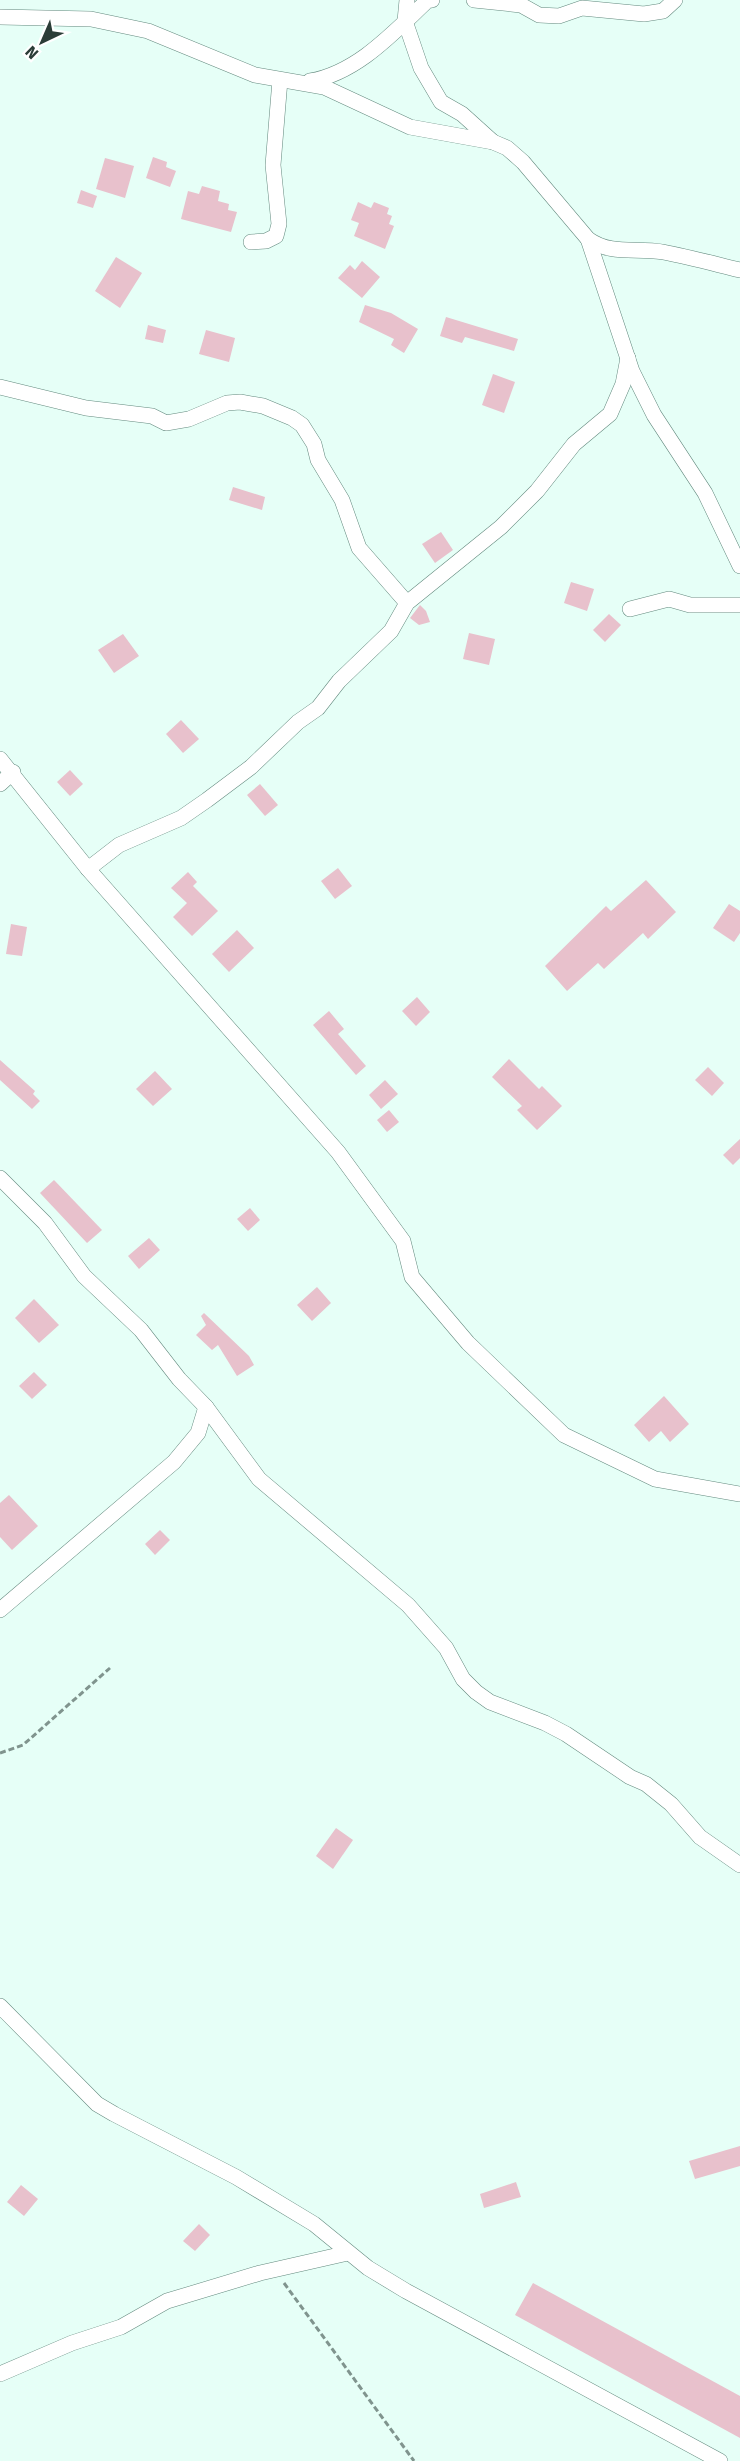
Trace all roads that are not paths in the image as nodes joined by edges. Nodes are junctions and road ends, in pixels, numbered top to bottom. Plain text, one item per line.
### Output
1 (407, 0) edge
2 (432, 0) edge
3 (474, 0) edge
4 (675, 0) edge
5 (0, 17) edge
6 (405, 21) junction
7 (280, 80) junction
8 (304, 82) junction
9 (493, 142) junction
10 (588, 239) junction
11 (251, 242) dead end
12 (740, 270) edge
13 (628, 358) junction
14 (0, 387) edge
15 (740, 566) edge
16 (407, 603) junction
17 (740, 605) edge
18 (630, 609) dead end
19 (0, 759) edge
20 (13, 772) junction
21 (0, 784) edge
22 (88, 869) junction
23 (0, 1178) edge
24 (206, 1407) junction
25 (740, 1494) edge
26 (0, 1610) edge
27 (740, 1865) edge
28 (0, 2006) edge
29 (348, 2253) junction
30 (0, 2374) edge
31 (720, 2461) edge

1 - 6 street
2 - 6 street
3 - 4 street
5 - 7 street
6 - 8 street
6 - 9 street
7 - 8 street
7 - 11 street
8 - 9 street
9 - 10 street
10 - 12 street
10 - 13 street
13 - 15 street
13 - 16 street
14 - 16 street
16 - 22 street
17 - 18 street
19 - 20 street
20 - 21 street
20 - 22 street
22 - 25 street
23 - 24 street
24 - 26 street
24 - 27 street
28 - 29 street
29 - 30 street
29 - 31 street

